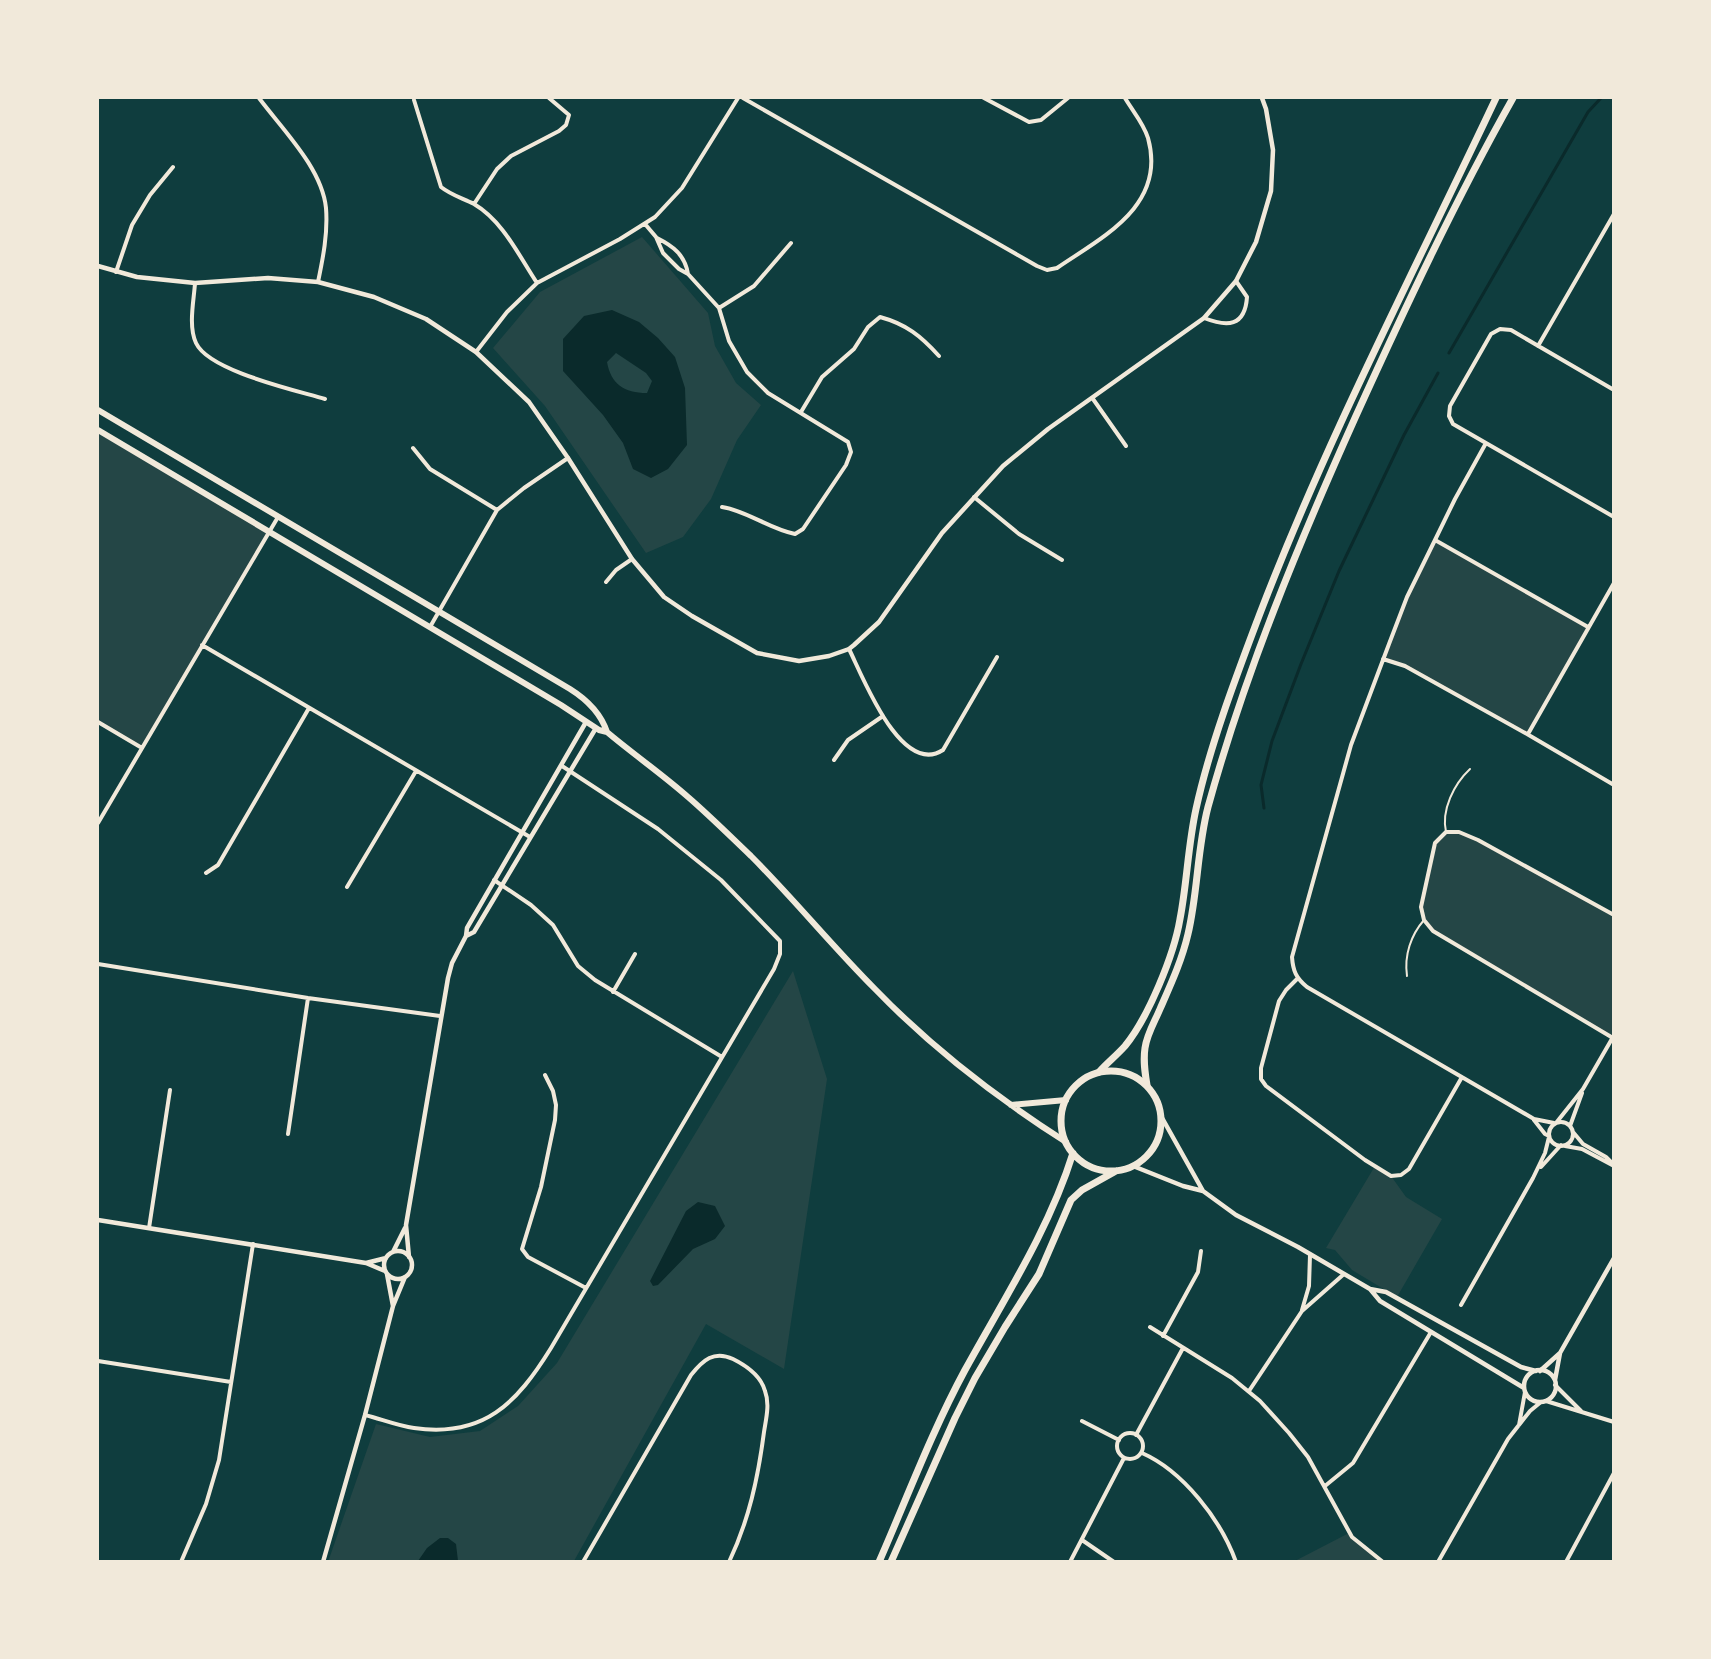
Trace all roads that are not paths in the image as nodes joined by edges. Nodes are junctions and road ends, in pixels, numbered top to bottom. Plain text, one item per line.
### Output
1 (259, 98) edge
2 (549, 98) edge
3 (738, 98) edge
4 (743, 98) edge
5 (984, 98) edge
6 (1068, 98) edge
7 (1125, 98) edge
8 (1262, 98) edge
9 (1496, 98) edge
10 (1513, 98) edge
11 (414, 100) dead end
12 (173, 167) dead end
13 (474, 204) junction
14 (1614, 214) edge
15 (645, 224) junction
16 (656, 237) junction
17 (791, 243) dead end
18 (98, 266) edge
19 (116, 272) junction
20 (688, 274) junction
21 (1236, 281) junction
22 (318, 282) junction
23 (195, 283) junction
24 (537, 283) junction
25 (719, 308) junction
26 (1204, 318) junction
27 (1538, 346) junction
28 (476, 352) junction
29 (939, 356) dead end
30 (1614, 390) edge
31 (326, 399) dead end
32 (1093, 399) junction
33 (98, 410) edge
34 (801, 412) junction
35 (98, 430) edge
36 (1486, 443) junction
37 (1126, 446) dead end
38 (413, 448) dead end
39 (568, 458) junction
40 (974, 497) junction
41 (722, 507) dead end
42 (497, 510) junction
43 (278, 516) junction
44 (1614, 517) edge
45 (269, 531) junction
46 (1435, 540) junction
47 (632, 559) junction
48 (1062, 560) dead end
49 (606, 582) dead end
50 (1614, 583) edge
51 (439, 611) junction
52 (430, 627) junction
53 (1588, 627) junction
54 (202, 645) junction
55 (849, 649) junction
56 (997, 657) dead end
57 (1383, 659) junction
58 (309, 708) junction
59 (883, 716) junction
60 (98, 722) edge
61 (586, 722) junction
62 (596, 728) junction
63 (607, 732) junction
64 (1527, 734) junction
65 (142, 748) junction
66 (834, 760) dead end
67 (562, 766) junction
68 (1470, 769) dead end
69 (416, 771) junction
70 (569, 771) junction
71 (1614, 785) edge
72 (98, 823) edge
73 (1446, 832) junction
74 (522, 833) junction
75 (530, 837) junction
76 (206, 873) dead end
77 (494, 880) junction
78 (502, 885) junction
79 (347, 887) dead end
80 (1614, 915) edge
81 (1424, 920) junction
82 (466, 936) junction
83 (635, 954) dead end
84 (98, 964) edge
85 (1407, 976) dead end
86 (1297, 979) junction
87 (614, 992) junction
88 (308, 998) junction
89 (440, 1016) junction
90 (1613, 1037) edge
91 (722, 1057) junction
92 (1099, 1072) junction
93 (545, 1075) dead end
94 (1462, 1077) junction
95 (1147, 1085) junction
96 (1583, 1089) junction
97 (170, 1090) dead end
98 (1066, 1100) junction
99 (1011, 1105) junction
100 (1161, 1116) junction
101 (1534, 1119) junction
102 (1555, 1123) junction
103 (1570, 1126) junction
104 (1572, 1131) junction
105 (288, 1134) dead end
106 (1549, 1137) junction
107 (1066, 1142) junction
108 (1562, 1145) junction
109 (1073, 1153) junction
110 (1614, 1165) edge
111 (1132, 1166) junction
112 (1116, 1171) junction
113 (1533, 1178) junction
114 (1203, 1191) junction
115 (98, 1220) edge
116 (406, 1225) junction
117 (149, 1228) junction
118 (253, 1244) junction
119 (1201, 1251) dead end
120 (393, 1252) junction
121 (1310, 1255) junction
122 (409, 1257) junction
123 (386, 1258) junction
124 (1614, 1258) edge
125 (366, 1263) junction
126 (386, 1272) junction
127 (1344, 1274) junction
128 (405, 1276) junction
129 (586, 1288) junction
130 (1370, 1289) junction
131 (1461, 1305) dead end
132 (393, 1306) junction
133 (1302, 1311) junction
134 (1150, 1327) dead end
135 (1431, 1332) junction
136 (1163, 1336) junction
137 (1183, 1348) junction
138 (1560, 1353) junction
139 (98, 1361) edge
140 (1538, 1371) junction
141 (231, 1382) junction
142 (1555, 1383) junction
143 (1525, 1390) junction
144 (1249, 1391) junction
145 (1544, 1401) junction
146 (1584, 1413) junction
147 (365, 1415) junction
148 (1082, 1421) dead end
149 (1614, 1422) edge
150 (1519, 1426) junction
151 (1136, 1435) junction
152 (1119, 1440) junction
153 (1142, 1453) junction
154 (1124, 1458) junction
155 (1614, 1473) edge
156 (1325, 1486) junction
157 (1082, 1540) junction
158 (182, 1562) edge
159 (323, 1562) edge
160 (583, 1562) edge
161 (729, 1562) edge
162 (879, 1562) edge
163 (891, 1562) edge
164 (1070, 1562) edge
165 (1114, 1562) edge
166 (1236, 1562) edge
167 (1383, 1562) edge
168 (1438, 1562) edge
169 (1566, 1562) edge

1 - 22 street
2 - 13 street
3 - 15 street
4 - 7 street
5 - 6 street
8 - 21 street
9 - 92 highway
10 - 95 highway
11 - 13 street
12 - 19 street
13 - 24 street
14 - 27 street
15 - 16 street
15 - 24 street
16 - 20 street
16 - 20 street
17 - 25 street
18 - 19 street
19 - 23 street
20 - 25 street
21 - 26 street
21 - 26 street
22 - 23 street
22 - 28 street
23 - 31 street
24 - 28 street
25 - 34 street
26 - 32 street
27 - 30 street
27 - 36 street
28 - 39 street
29 - 34 street
32 - 37 street
32 - 40 street
33 - 43 main road
34 - 41 street
35 - 45 main road
36 - 44 street
36 - 46 street
38 - 42 street
39 - 42 street
39 - 47 street
40 - 48 street
40 - 55 street
42 - 51 street
43 - 45 street
43 - 51 main road
45 - 52 main road
45 - 54 street
46 - 53 street
46 - 57 street
47 - 49 street
47 - 55 street
50 - 53 street
51 - 52 street
51 - 63 main road
52 - 61 main road
53 - 64 street
54 - 58 street
54 - 65 street
55 - 59 street
56 - 59 street
57 - 64 street
57 - 86 street
58 - 69 street
58 - 76 street
59 - 66 street
60 - 65 street
61 - 62 main road
61 - 67 street
62 - 63 main road
62 - 70 street
63 - 99 main road
64 - 71 street
65 - 72 street
67 - 70 street
67 - 74 street
68 - 73 lane
69 - 74 street
69 - 79 street
70 - 75 street
70 - 91 street
73 - 80 street
73 - 81 street
74 - 75 street
74 - 77 street
75 - 78 street
77 - 78 street
77 - 82 street
78 - 82 street
78 - 87 street
81 - 85 lane
81 - 90 street
82 - 89 street
83 - 87 street
84 - 88 street
86 - 94 street
86 - 94 street
87 - 91 street
88 - 89 street
88 - 105 street
89 - 116 street
90 - 96 street
91 - 129 street
92 - 95 highway
92 - 98 highway
93 - 129 street
94 - 101 street
95 - 100 highway
96 - 102 street
96 - 103 street
97 - 117 street
98 - 99 main road
98 - 107 highway
99 - 107 main road
100 - 111 highway
100 - 114 street
101 - 102 street
101 - 106 street
102 - 103 street
102 - 106 street
103 - 104 street
104 - 108 street
104 - 110 street
106 - 108 street
106 - 113 street
107 - 109 highway
108 - 110 street
108 - 113 street
109 - 112 highway
109 - 162 highway
111 - 112 highway
111 - 114 street
112 - 163 highway
113 - 131 street
114 - 121 street
115 - 117 street
116 - 120 street
116 - 122 street
117 - 118 street
118 - 125 street
118 - 141 street
119 - 136 street
120 - 122 street
120 - 123 street
121 - 127 street
121 - 133 street
122 - 128 street
123 - 125 street
123 - 126 street
124 - 138 street
125 - 126 street
126 - 128 street
126 - 132 street
127 - 130 street
127 - 133 street
128 - 132 street
129 - 147 street
130 - 135 street
130 - 140 street
132 - 147 street
133 - 144 street
134 - 136 street
135 - 143 street
135 - 156 street
136 - 137 street
137 - 144 street
137 - 151 street
138 - 140 street
138 - 142 street
139 - 141 street
140 - 142 street
140 - 143 street
141 - 158 street
142 - 145 street
142 - 146 street
143 - 145 street
143 - 150 street
144 - 156 street
145 - 146 street
145 - 150 street
146 - 149 street
147 - 159 street
148 - 152 street
150 - 168 street
151 - 152 street
151 - 153 street
152 - 154 street
153 - 154 street
153 - 166 street
154 - 157 street
155 - 169 street
156 - 167 street
157 - 164 street
157 - 165 street
160 - 161 street

